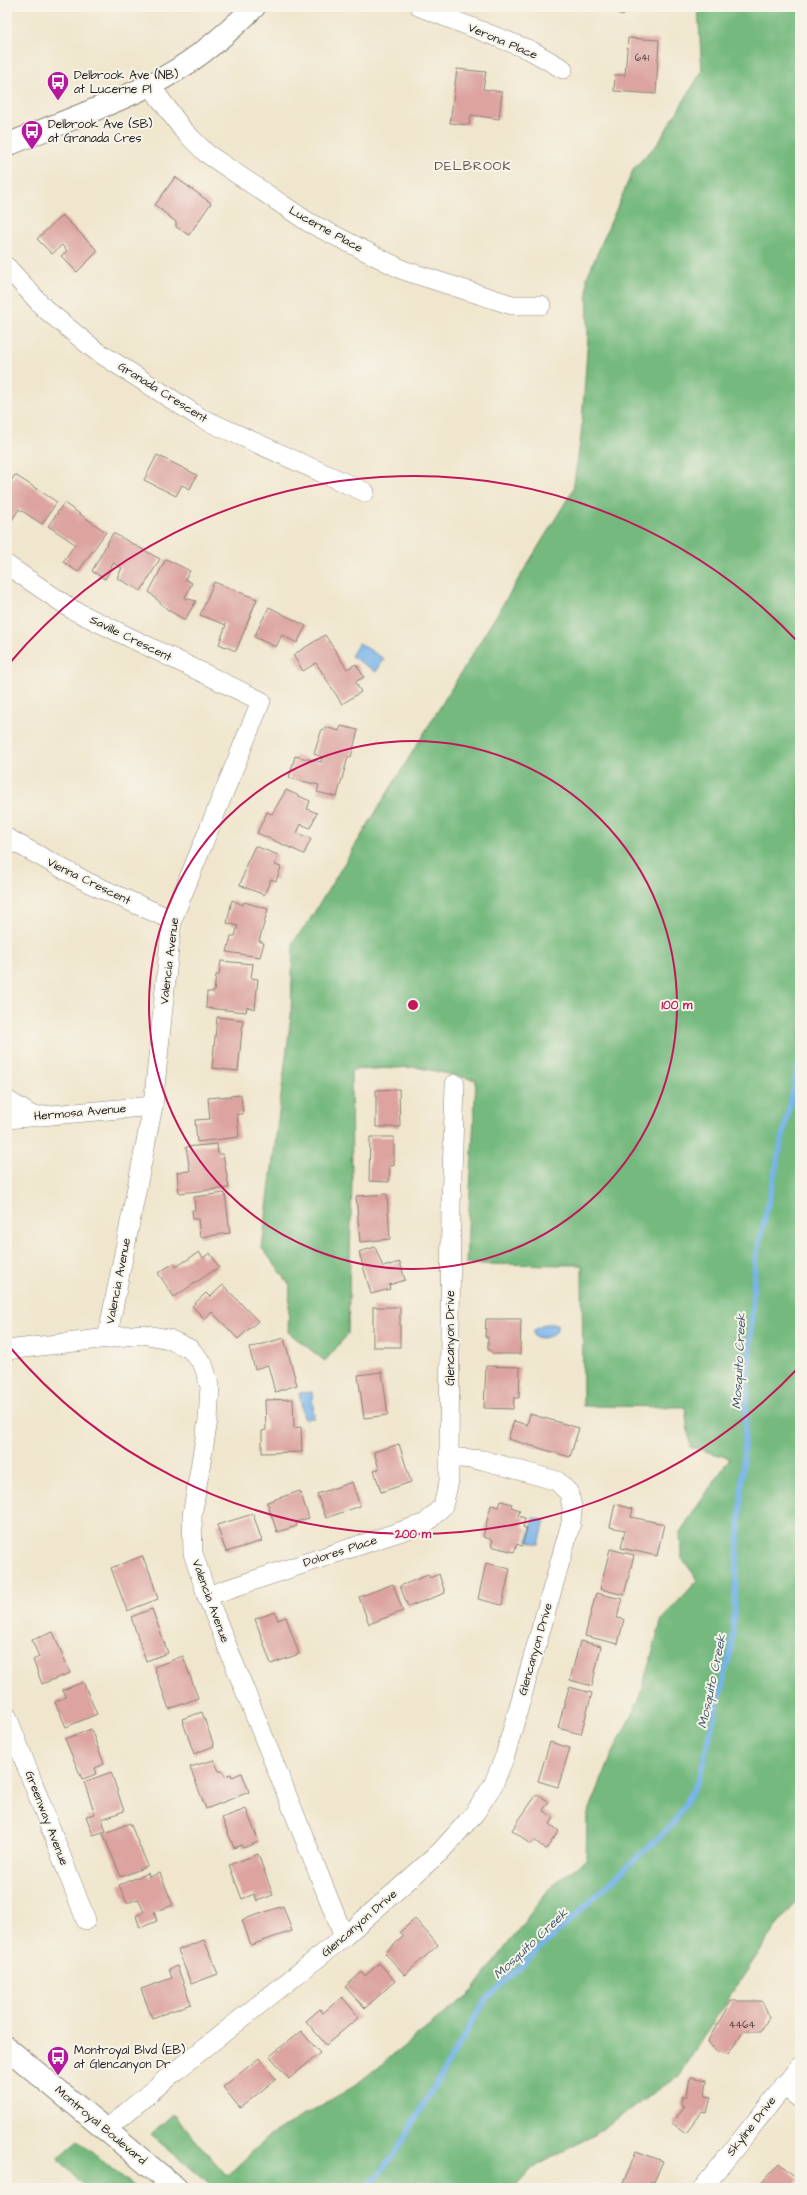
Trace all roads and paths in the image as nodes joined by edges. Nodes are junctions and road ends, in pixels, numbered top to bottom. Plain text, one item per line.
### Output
1 (254, 7) edge
2 (420, 7) edge
3 (563, 69) dead end
4 (150, 85) junction
5 (7, 145) edge
6 (7, 267) edge
7 (542, 306) dead end
8 (365, 492) dead end
9 (7, 565) edge
10 (261, 701) joint
11 (7, 838) edge
12 (172, 920) junction
13 (455, 1084) dead end
14 (7, 1100) edge
15 (153, 1106) junction
16 (34, 1116) junction
17 (7, 1119) edge
18 (107, 1339) junction
19 (7, 1350) edge
20 (449, 1457) junction
21 (207, 1596) junction
22 (7, 1716) edge
23 (86, 1920) dead end
24 (344, 1937) junction
25 (7, 2048) edge
26 (800, 2066) edge
27 (783, 2085) junction
28 (800, 2099) edge
29 (108, 2129) junction
30 (176, 2188) edge
31 (703, 2188) edge

1 - 4 street
2 - 3 street, Verona Place
4 - 5 street
4 - 7 street, Lucerne Place
6 - 8 street, Granada Crescent
9 - 10 street, Saville Crescent
10 - 12 street, Valencia Avenue
11 - 12 street, Vienna Crescent
12 - 15 street, Valencia Avenue
13 - 20 street, Glencanyon Drive
14 - 16 street
15 - 16 street, Hermosa Avenue
15 - 18 street, Valencia Avenue
16 - 17 street, Hermosa Avenue
18 - 19 street
18 - 21 street, Valencia Avenue
20 - 21 street, Dolores Place
20 - 24 street, Glencanyon Drive
21 - 24 street, Valencia Avenue
22 - 23 street, Greenway Avenue
24 - 29 street, Glencanyon Drive
25 - 29 street, Montroyal Boulevard
26 - 27 street, Skyline Drive
27 - 28 street
27 - 31 street, Skyline Drive
29 - 30 street, Montroyal Boulevard

